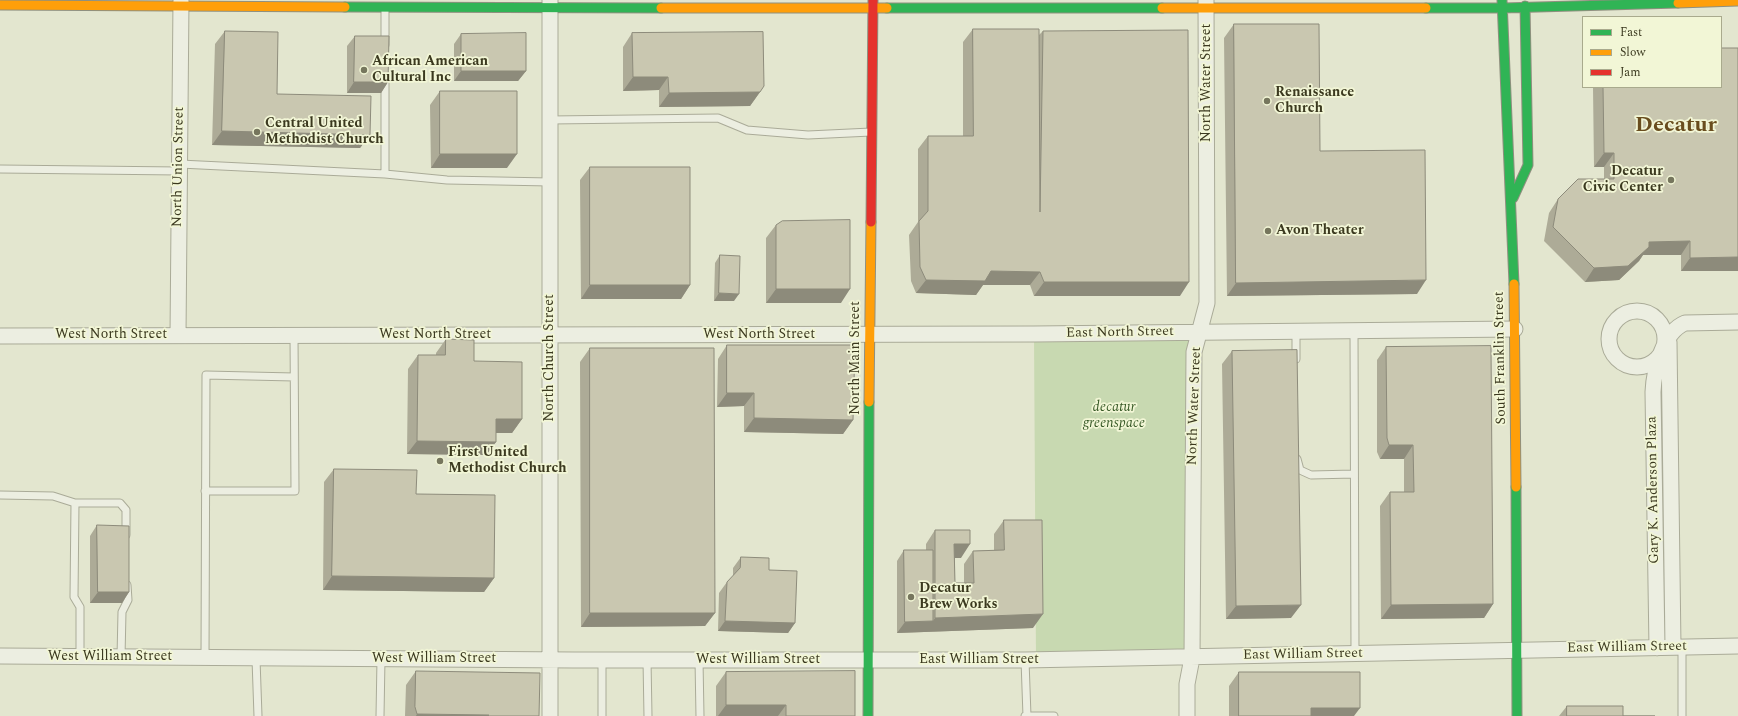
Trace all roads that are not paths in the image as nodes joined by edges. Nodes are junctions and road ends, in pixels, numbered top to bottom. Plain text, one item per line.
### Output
1 (1738, 1) edge
2 (181, 3) edge
3 (399, 3) edge
4 (1525, 3) edge
5 (550, 4) edge
6 (748, 4) edge
7 (803, 4) edge
8 (873, 4) edge
9 (992, 4) edge
10 (1012, 4) edge
11 (1027, 4) edge
12 (1206, 4) edge
13 (1354, 4) edge
14 (1502, 4) edge
15 (0, 5) edge
16 (385, 7) junction
17 (385, 54) edge
18 (385, 70) edge
19 (550, 120) junction
20 (873, 132) junction
21 (180, 168) junction
22 (0, 169) edge
23 (385, 174) junction
24 (550, 182) junction
25 (1511, 203) junction
26 (1652, 315) junction
27 (1738, 322) edge
28 (1685, 323) junction
29 (1515, 329) junction
30 (1296, 331) junction
31 (1354, 331) junction
32 (1199, 332) junction
33 (869, 334) junction
34 (178, 335) junction
35 (294, 335) junction
36 (550, 335) junction
37 (0, 336) edge
38 (1667, 342) junction
39 (1296, 363) edge
40 (294, 377) junction
41 (1296, 448) edge
42 (1354, 474) junction
43 (205, 491) junction
44 (0, 495) edge
45 (75, 503) junction
46 (126, 540) edge
47 (127, 577) edge
48 (1738, 646) edge
49 (1677, 647) junction
50 (1657, 648) junction
51 (1516, 650) junction
52 (1355, 654) junction
53 (0, 656) edge
54 (80, 657) junction
55 (121, 658) junction
56 (205, 658) junction
57 (256, 658) junction
58 (1192, 658) junction
59 (381, 659) junction
60 (550, 660) junction
61 (602, 660) junction
62 (647, 660) junction
63 (699, 660) junction
64 (1025, 660) junction
65 (868, 661) junction
66 (258, 716) edge
67 (380, 716) edge
68 (550, 716) edge
69 (602, 716) edge
70 (648, 716) edge
71 (700, 716) edge
72 (868, 716) edge
73 (1026, 716) edge
74 (1054, 716) edge
75 (1187, 716) edge
76 (1517, 716) edge
77 (1682, 716) edge

1 - 4 main road
2 - 15 main road
2 - 16 main road
2 - 21 street, North Union Street
3 - 5 main road
3 - 16 main road
4 - 14 main road
4 - 25 main road
5 - 6 main road
5 - 19 street, North Church Street
6 - 7 main road
7 - 8 main road
8 - 9 main road
8 - 20 main road, North Main Street
9 - 10 main road
10 - 11 main road
11 - 12 main road
12 - 13 main road
12 - 32 street, North Water Street
13 - 14 main road
14 - 25 main road, South Franklin Street
16 - 17 lane
18 - 23 lane
19 - 20 lane
19 - 24 street, North Church Street
20 - 33 main road, North Main Street
21 - 22 lane
21 - 23 lane
21 - 34 street, North Union Street
23 - 24 lane
24 - 36 street, North Church Street
25 - 29 main road, South Franklin Street
26 - 28 street
26 - 38 street
26 - 38 street
27 - 28 street
28 - 38 street, Gary K. Anderson Plaza
29 - 31 street, East North Street
29 - 51 main road, South Franklin Street
30 - 31 street, East North Street
30 - 32 street, East North Street
30 - 39 lane
31 - 42 lane
32 - 33 street, East North Street
32 - 58 street, North Water Street
33 - 36 street, West North Street
33 - 65 main road, North Main Street
34 - 35 street, West North Street
34 - 37 street, West North Street
35 - 36 street, West North Street
35 - 40 lane
36 - 60 street, North Church Street
38 - 49 street, Gary K. Anderson Plaza
38 - 50 street, Gary K. Anderson Plaza
40 - 43 lane
40 - 43 lane
41 - 42 lane
42 - 52 lane
43 - 56 lane
44 - 45 lane
45 - 46 lane
45 - 54 lane
47 - 55 lane
48 - 49 street, East William Street
49 - 50 street, East William Street
49 - 77 lane
50 - 51 street, East William Street
51 - 52 street, East William Street
51 - 76 main road, South Franklin Street
52 - 58 street, East William Street
53 - 54 street, West William Street
54 - 55 street, West William Street
55 - 56 street, West William Street
56 - 57 street, West William Street
57 - 59 street, West William Street
57 - 66 lane
58 - 64 street, East William Street
58 - 75 street, North Water Street
59 - 60 street, West William Street
59 - 67 lane
60 - 61 street, West William Street
60 - 68 street, North Church Street
61 - 62 street, West William Street
61 - 69 lane
62 - 63 street, West William Street
62 - 70 lane
63 - 65 street, West William Street
63 - 71 lane
64 - 65 street, East William Street
64 - 73 lane
65 - 72 main road, North Main Street
73 - 74 lane

